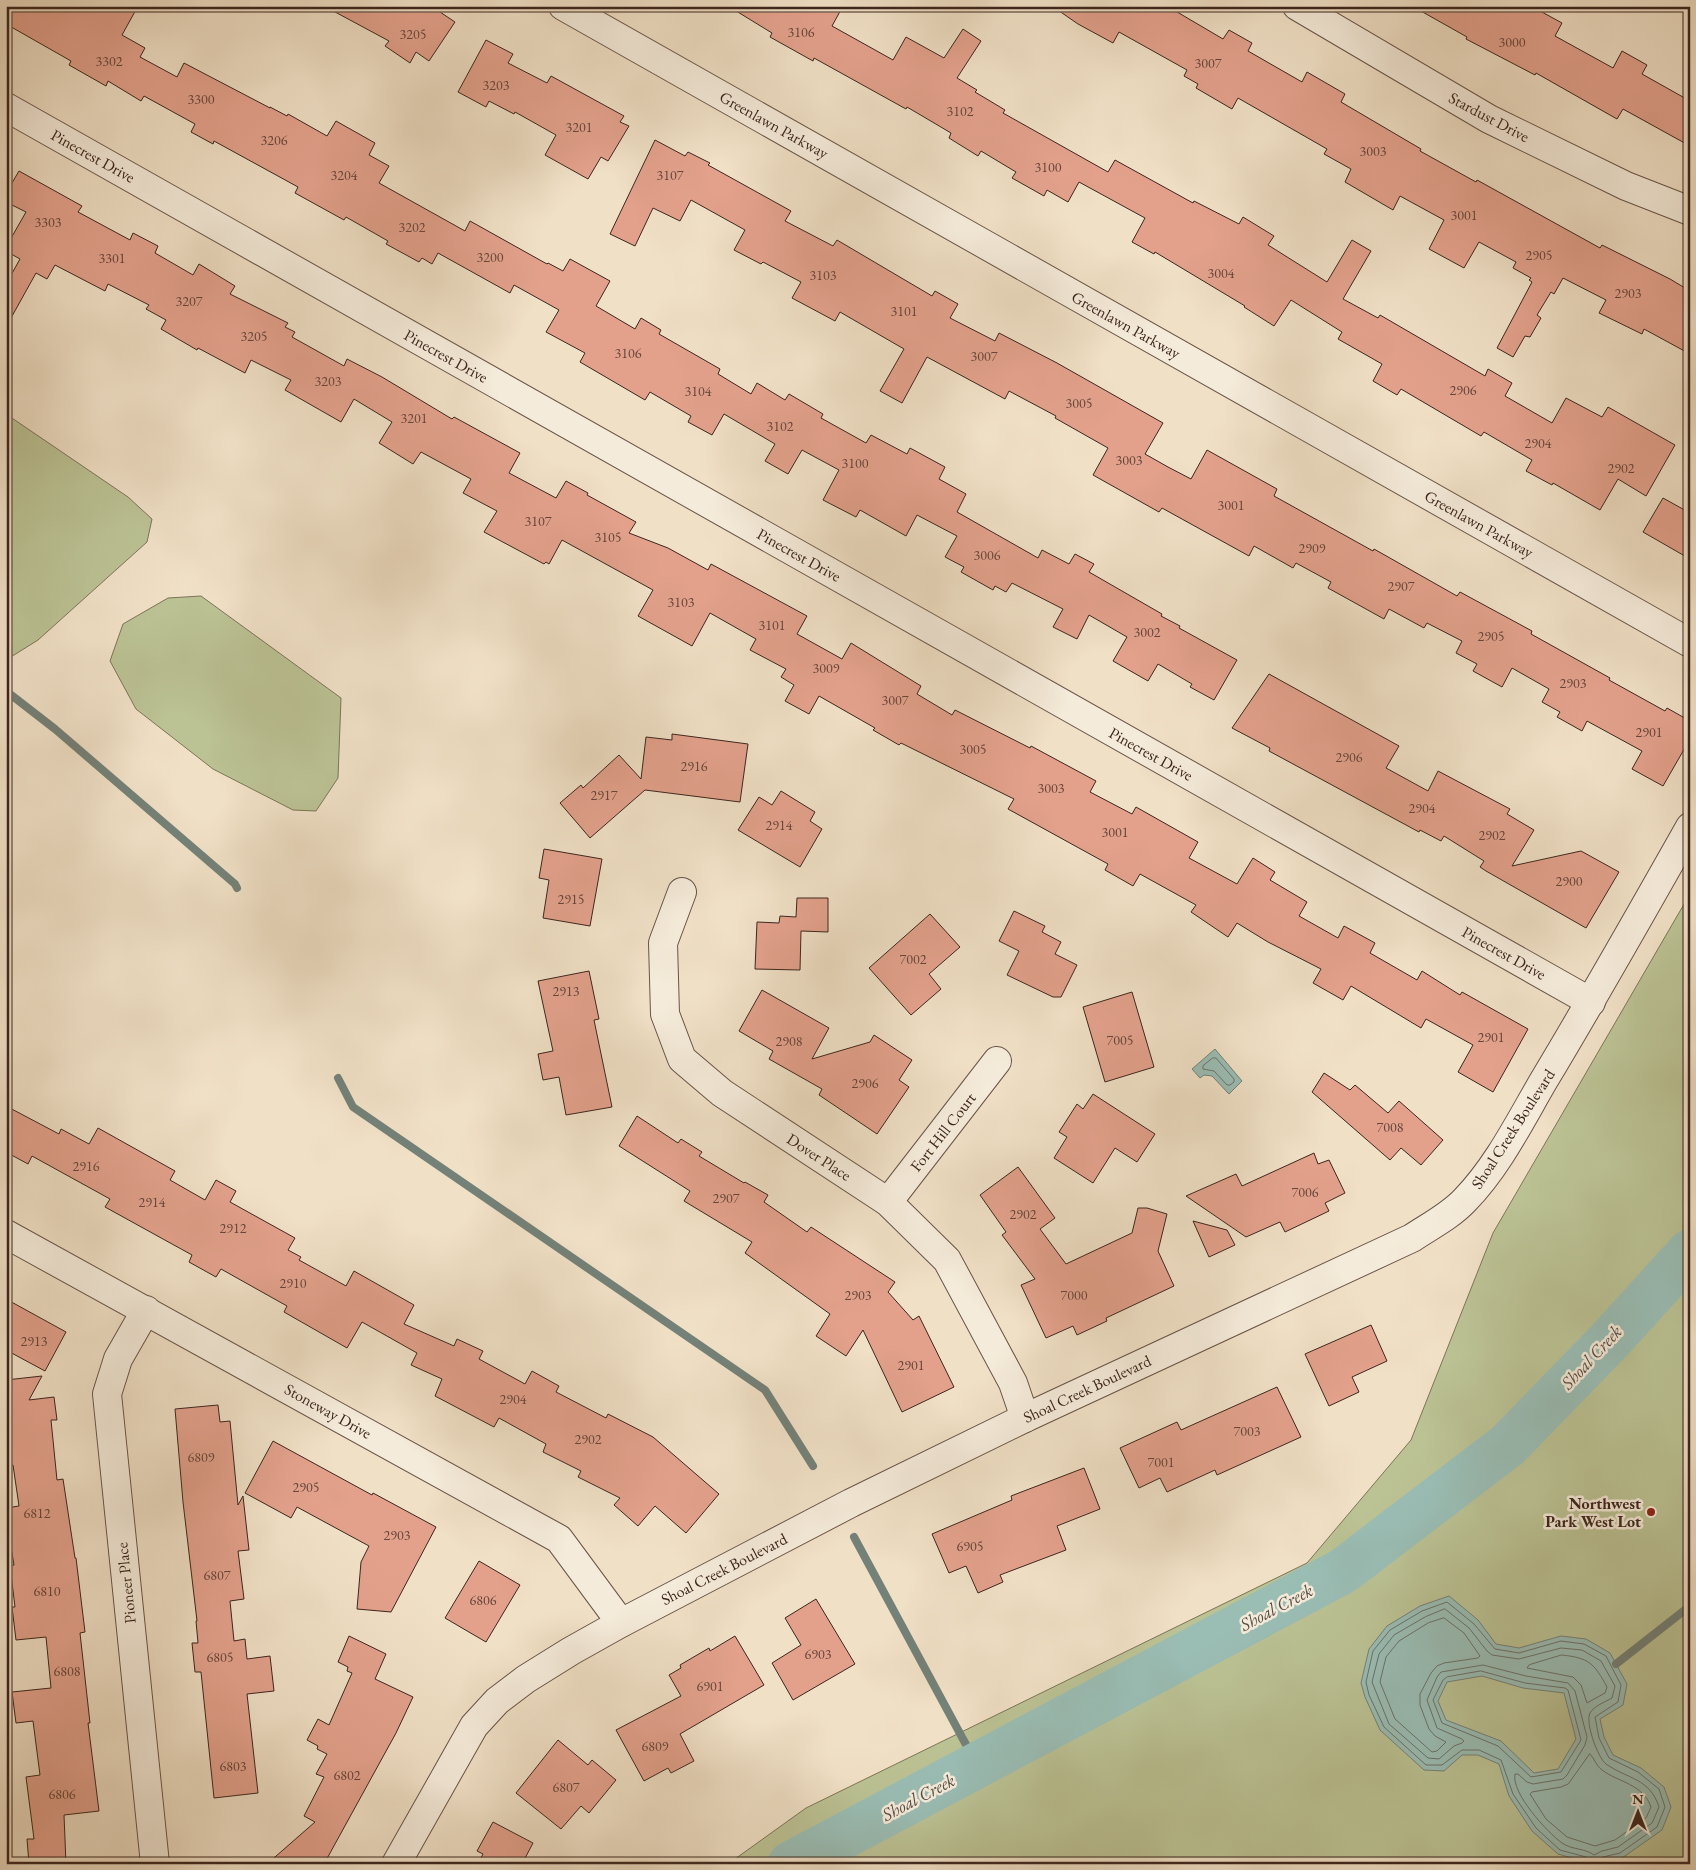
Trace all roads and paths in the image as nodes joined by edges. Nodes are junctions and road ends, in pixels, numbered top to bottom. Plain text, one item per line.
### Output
1 (563, 6) edge
2 (1297, 6) edge
3 (6, 107) edge
4 (1690, 211) edge
5 (1690, 643) edge
6 (1690, 827) edge
7 (682, 892) dead end
8 (1591, 1002) junction
9 (997, 1061) dead end
10 (888, 1202) junction
11 (6, 1234) edge
12 (146, 1310) junction
13 (1025, 1418) junction
14 (621, 1623) junction
15 (155, 1864) edge
16 (396, 1864) edge

1 - 5 street, Greenlawn Parkway
2 - 4 street, Stardust Drive
3 - 8 street, Pinecrest Drive
6 - 8 street, Shoal Creek Boulevard
7 - 10 street, Dover Place
8 - 13 street, Shoal Creek Boulevard
9 - 10 street, Fort Hill Court
10 - 13 street, Dover Place
11 - 12 street, Stoneway Drive
12 - 14 street, Stoneway Drive
12 - 15 street, Pioneer Place
13 - 14 street, Shoal Creek Boulevard
14 - 16 street, Shoal Creek Boulevard

